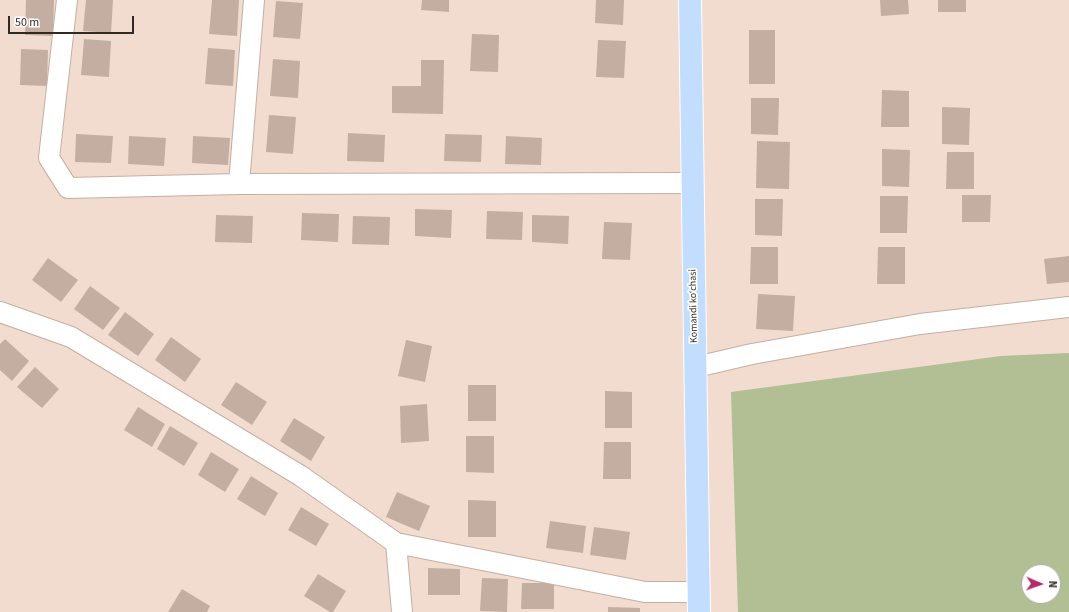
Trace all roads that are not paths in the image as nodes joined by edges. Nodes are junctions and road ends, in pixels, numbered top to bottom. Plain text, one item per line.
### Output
1 (67, 0) edge
2 (254, 0) edge
3 (690, 0) edge
4 (692, 182) junction
5 (239, 184) junction
6 (1069, 307) edge
7 (0, 312) edge
8 (696, 367) junction
9 (396, 543) junction
10 (698, 602) edge
11 (402, 612) edge

1 - 5 street
2 - 5 street
3 - 4 main road, Komandi ko‘chasi
4 - 5 street
4 - 8 main road, Komandi ko‘chasi
6 - 8 street
7 - 9 street
8 - 10 main road, Komandi ko‘chasi
9 - 10 street
9 - 11 street

